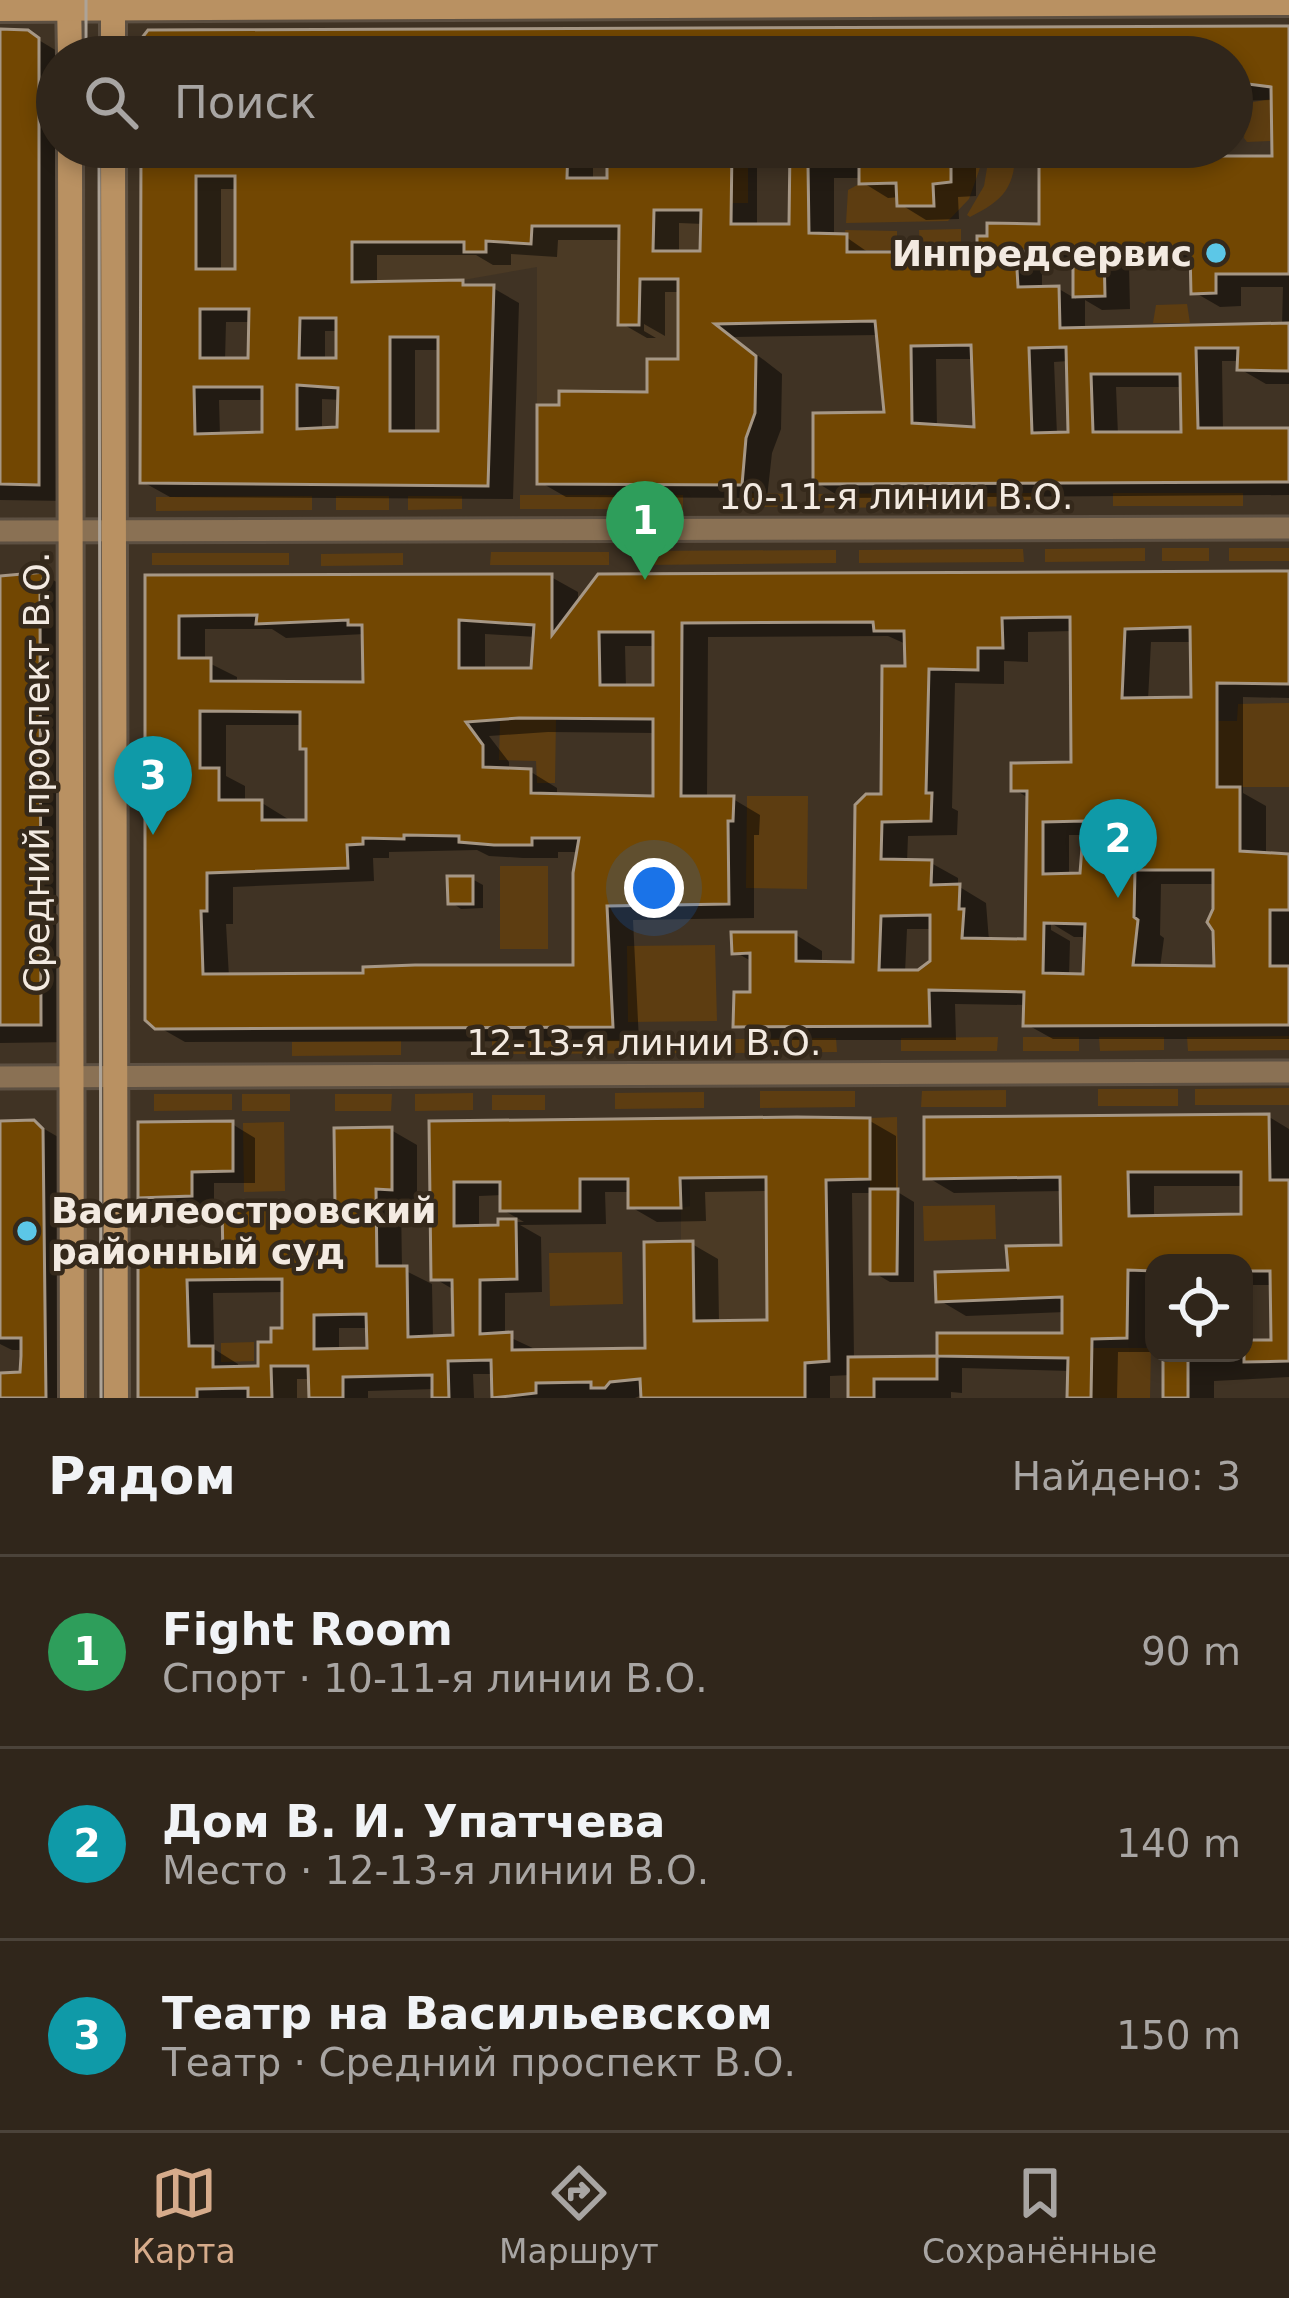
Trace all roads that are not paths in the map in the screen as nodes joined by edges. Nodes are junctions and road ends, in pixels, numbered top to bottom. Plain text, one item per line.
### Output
1 (1289, 3) edge
2 (69, 4) edge
3 (113, 4) edge
4 (0, 8) edge
5 (70, 36) edge
6 (113, 36) edge
7 (70, 168) edge
8 (113, 168) edge
9 (1289, 528) edge
10 (0, 531) edge
11 (73, 531) junction
12 (114, 531) junction
13 (1289, 1072) edge
14 (0, 1077) edge
15 (71, 1077) junction
16 (117, 1077) junction
17 (72, 1398) edge
18 (116, 1398) edge

1 - 3 main road
2 - 3 main road
2 - 4 main road
2 - 5 main road
3 - 6 main road
7 - 11 main road, Средний проспект В.О.
8 - 12 main road
9 - 12 street, 10-11-я линии В.О.
10 - 11 street, 10-11-я линии В.О.
11 - 12 street, 10-11-я линии В.О.
11 - 15 main road, Средний проспект В.О.
12 - 16 main road
13 - 16 street, 12-13-я линии В.О.
14 - 15 street, 12-13-я линии В.О.
15 - 16 street, 12-13-я линии В.О.
15 - 17 main road, Средний проспект В.О.
16 - 18 main road

